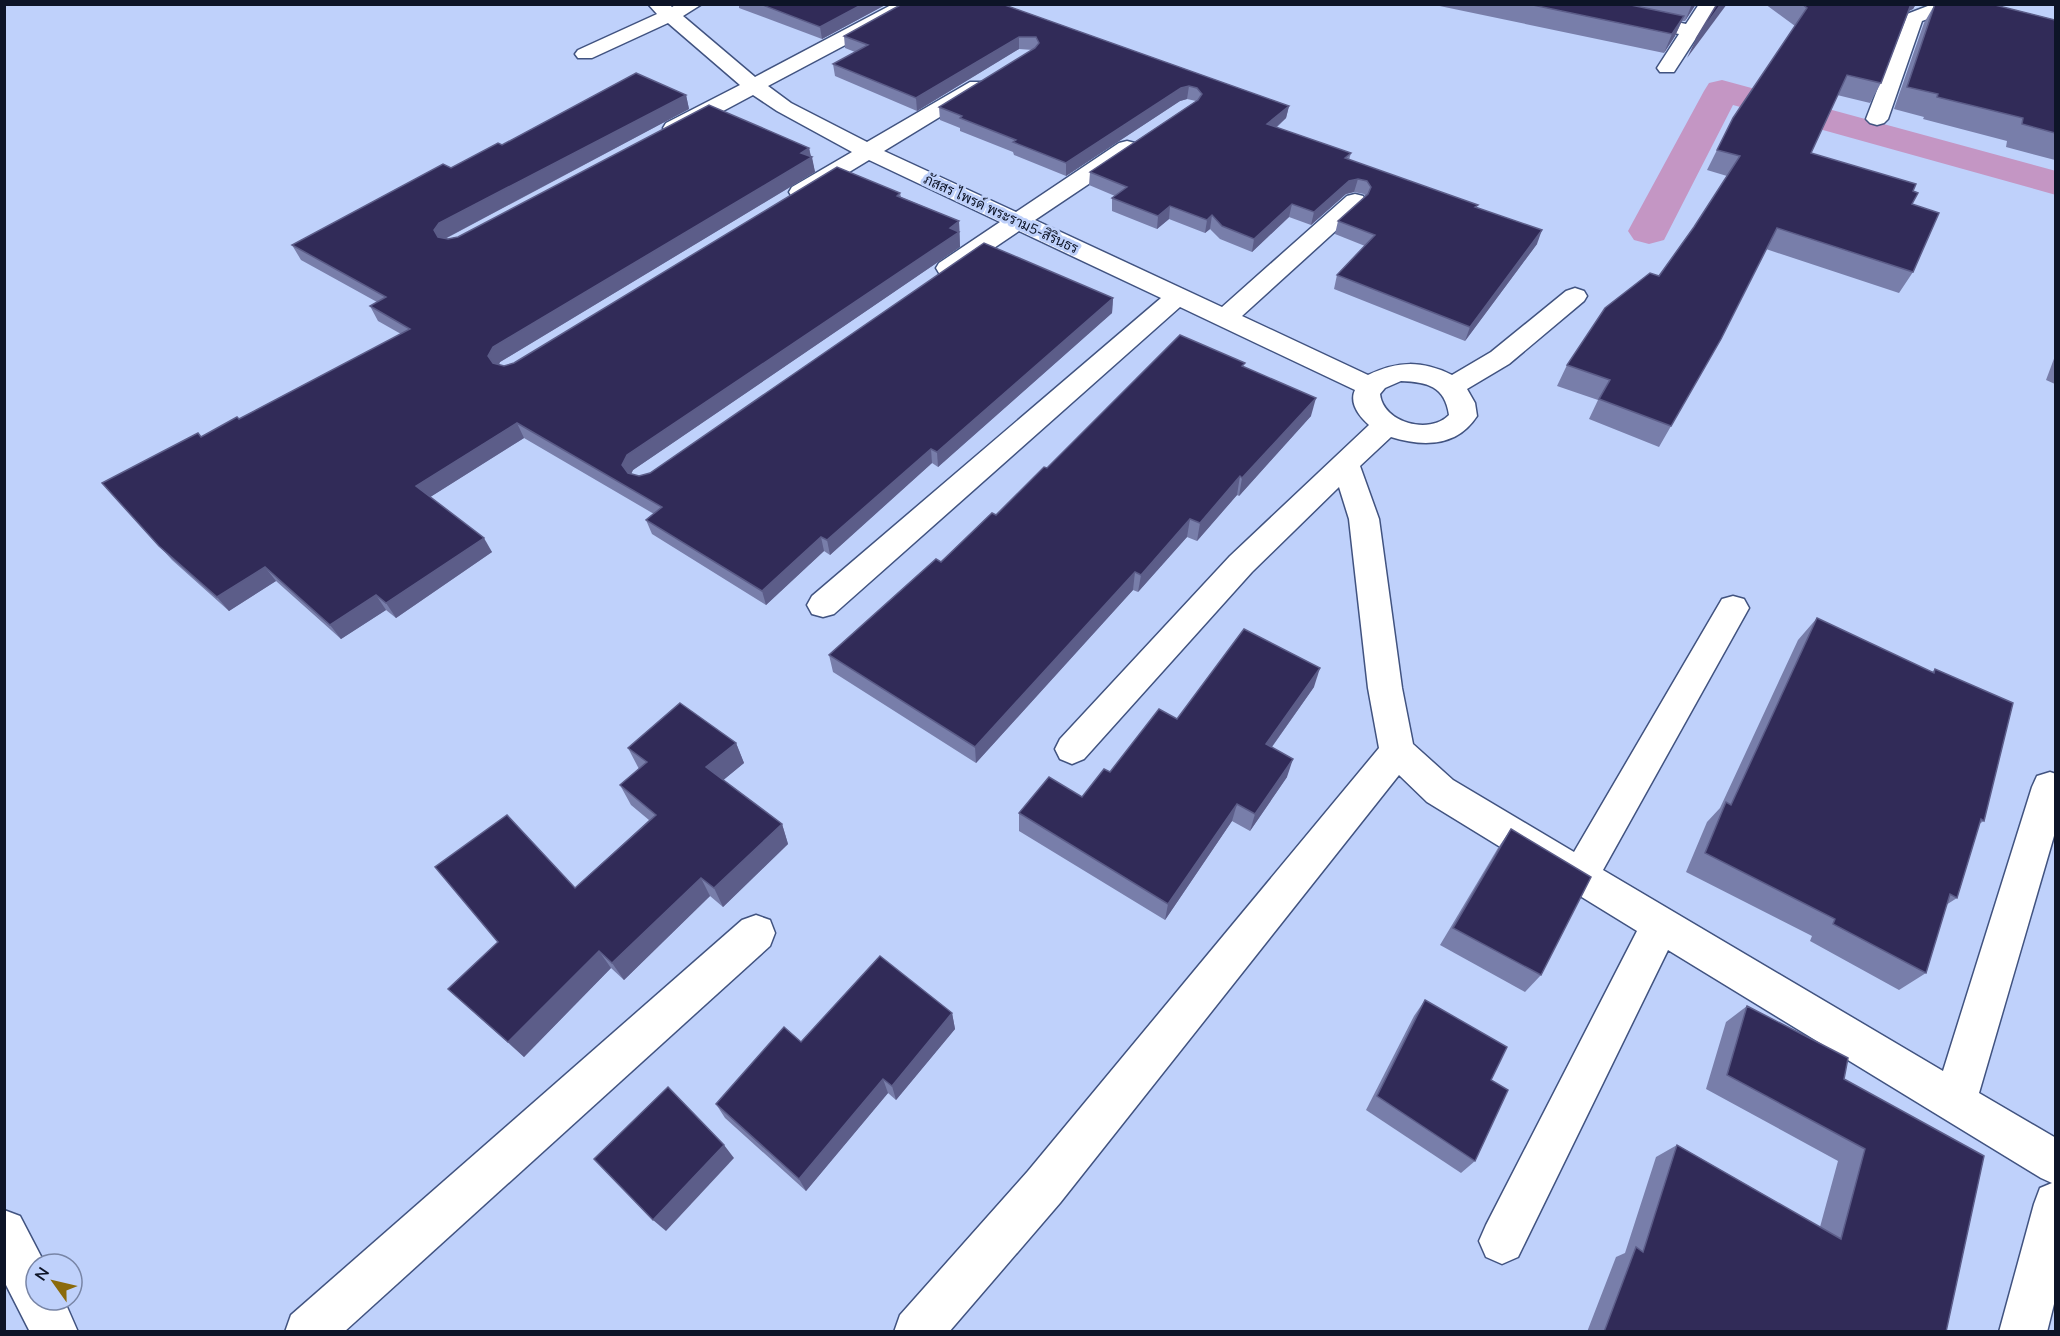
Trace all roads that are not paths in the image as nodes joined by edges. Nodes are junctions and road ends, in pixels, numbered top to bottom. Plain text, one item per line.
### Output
1 (693, 4) edge
2 (908, 4) edge
3 (1564, 4) edge
4 (1709, 4) edge
5 (663, 10) edge
6 (1691, 31) junction
7 (2055, 35) edge
8 (585, 54) dead end
9 (1667, 68) dead end
10 (997, 73) edge
11 (754, 86) junction
12 (1877, 118) dead end
13 (660, 136) edge
14 (1141, 139) edge
15 (867, 151) junction
16 (785, 201) edge
17 (1355, 201) dead end
18 (1017, 221) junction
19 (931, 280) edge
20 (1575, 296) dead end
21 (1177, 297) junction
22 (1224, 319) junction
23 (1369, 386) junction
24 (1451, 387) junction
25 (1386, 426) junction
26 (1345, 464) junction
27 (823, 605) dead end
28 (1733, 608) dead end
29 (1072, 749) dead end
30 (1396, 751) junction
31 (2050, 787) dead end
32 (1580, 876) junction
33 (1661, 924) junction
34 (756, 933) dead end
35 (1955, 1102) junction
36 (2055, 1162) edge
37 (2055, 1204) edge
38 (4, 1232) edge
39 (1502, 1241) dead end
40 (24, 1271) edge
41 (45, 1312) edge
42 (55, 1332) edge
43 (308, 1332) edge
44 (917, 1332) edge
45 (2023, 1332) edge

1 - 5 street
2 - 11 street
3 - 6 street
4 - 6 street
5 - 8 street
5 - 11 street, ภัสสร ไพรด์ พระราม5-สิรินธร
6 - 9 street
7 - 12 street
10 - 15 street
11 - 13 street
11 - 15 street, ภัสสร ไพรด์ พระราม5-สิรินธร
14 - 18 street
15 - 16 street
15 - 18 street, ภัสสร ไพรด์ พระราม5-สิรินธร
17 - 22 street
18 - 19 street
18 - 21 street, ภัสสร ไพรด์ พระราม5-สิรินธร
20 - 24 street
21 - 22 street, ภัสสร ไพรด์ พระราม5-สิรินธร
21 - 27 street
22 - 23 street, ภัสสร ไพรด์ พระราม5-สิรินธร
23 - 24 street
23 - 25 street
24 - 25 street
25 - 26 street
26 - 29 street
26 - 30 street
28 - 32 street
30 - 32 street
30 - 44 street
31 - 35 street
32 - 33 street
33 - 35 street
33 - 39 street
34 - 43 street
35 - 36 street
37 - 45 street
38 - 40 street
41 - 42 street

